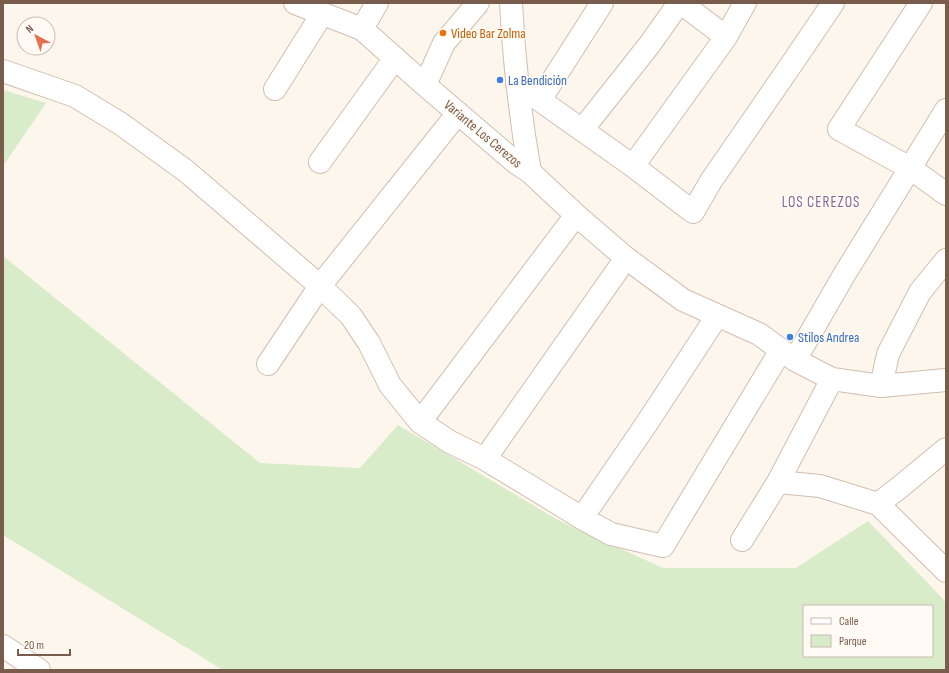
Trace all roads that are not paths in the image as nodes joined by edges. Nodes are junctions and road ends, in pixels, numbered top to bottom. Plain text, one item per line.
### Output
1 (295, 3) edge
2 (377, 3) edge
3 (478, 3) edge
4 (511, 3) edge
5 (602, 3) edge
6 (680, 3) edge
7 (746, 3) edge
8 (833, 3) edge
9 (921, 3) edge
10 (322, 14) junction
11 (362, 29) junction
12 (726, 37) junction
13 (394, 58) junction
14 (3, 71) edge
15 (517, 84) junction
16 (425, 85) junction
17 (275, 89) dead end
18 (540, 100) junction
19 (946, 110) edge
20 (458, 113) junction
21 (582, 130) junction
22 (320, 162) dead end
23 (633, 166) junction
24 (910, 168) junction
25 (530, 172) junction
26 (946, 194) edge
27 (576, 215) junction
28 (626, 258) junction
29 (946, 260) edge
30 (320, 286) junction
31 (717, 316) junction
32 (788, 355) junction
33 (268, 364) dead end
34 (832, 380) junction
35 (946, 380) edge
36 (881, 386) junction
37 (420, 422) junction
38 (946, 449) edge
39 (485, 459) junction
40 (778, 482) junction
41 (878, 504) junction
42 (582, 518) junction
43 (742, 540) dead end
44 (941, 559) edge
45 (3, 646) edge
46 (39, 670) edge

1 - 10 street, Variante Los Cerezos
2 - 11 street
3 - 16 street
4 - 15 street, Variante Los Cerezos
5 - 18 street
6 - 12 street
6 - 21 street
7 - 12 street
8 - 23 street
9 - 24 street
10 - 11 street, Variante Los Cerezos
10 - 17 street
11 - 13 street, Variante Los Cerezos
12 - 23 street
13 - 16 street, Variante Los Cerezos
13 - 22 street
14 - 30 street
15 - 18 street
15 - 25 street, Variante Los Cerezos
16 - 20 street, Variante Los Cerezos
18 - 21 street
19 - 24 street
20 - 25 street, Variante Los Cerezos
20 - 30 street
21 - 23 street
24 - 26 street
24 - 32 street
25 - 27 street
27 - 28 street
27 - 37 street
28 - 31 street
28 - 39 street
29 - 36 street
30 - 33 street
30 - 37 street
31 - 32 street
31 - 42 street
32 - 34 street
32 - 42 street
34 - 36 street
34 - 40 street
35 - 36 street
37 - 39 street
38 - 41 street
39 - 42 street
40 - 41 street
40 - 43 street
41 - 44 street
45 - 46 street

